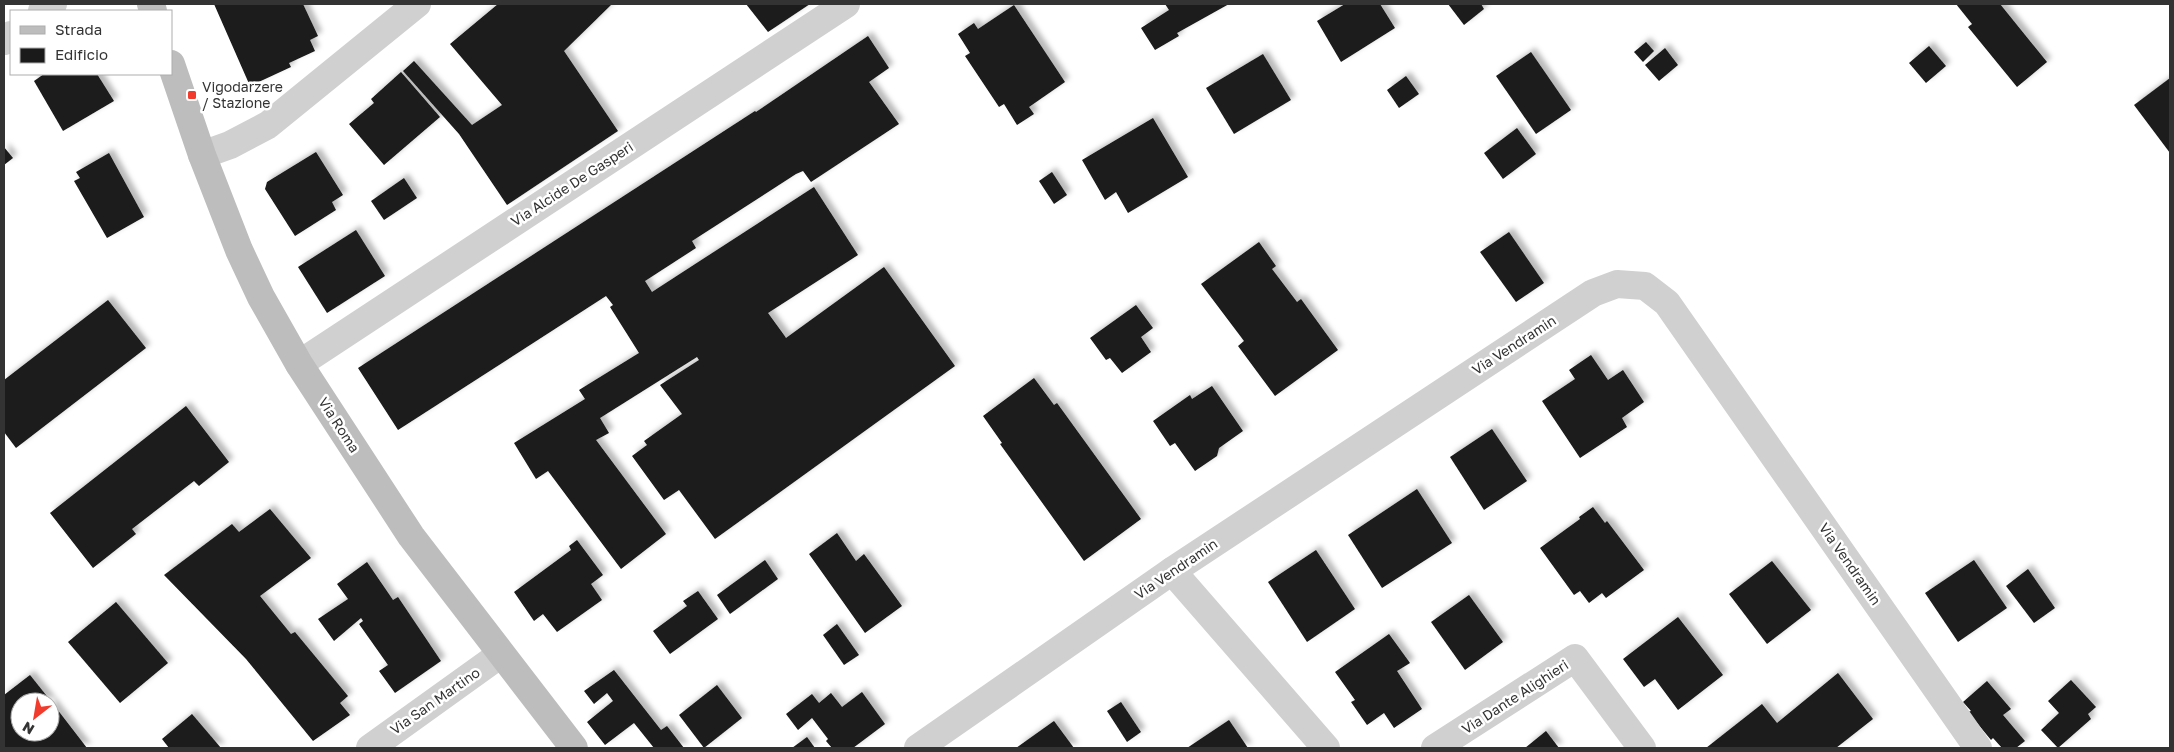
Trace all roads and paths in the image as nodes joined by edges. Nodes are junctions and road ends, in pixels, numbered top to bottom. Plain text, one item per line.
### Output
1 (417, 4) edge
2 (846, 4) edge
3 (172, 67) edge
4 (202, 155) junction
5 (299, 364) junction
6 (1172, 571) junction
7 (501, 654) junction
8 (370, 748) edge
9 (574, 748) edge
10 (918, 748) edge
11 (1326, 748) edge
12 (1436, 748) edge
13 (1642, 748) edge
14 (1978, 748) edge

1 - 4 street
2 - 5 street, Via Alcide De Gasperi
3 - 4 main road, Via Roma
4 - 5 main road, Via Roma
5 - 7 main road, Via Roma
6 - 10 street, Via Vendramin
6 - 11 street
6 - 14 street, Via Vendramin
7 - 8 street, Via San Martino
7 - 9 main road, Via Roma
12 - 13 street, Via Dante Alighieri

